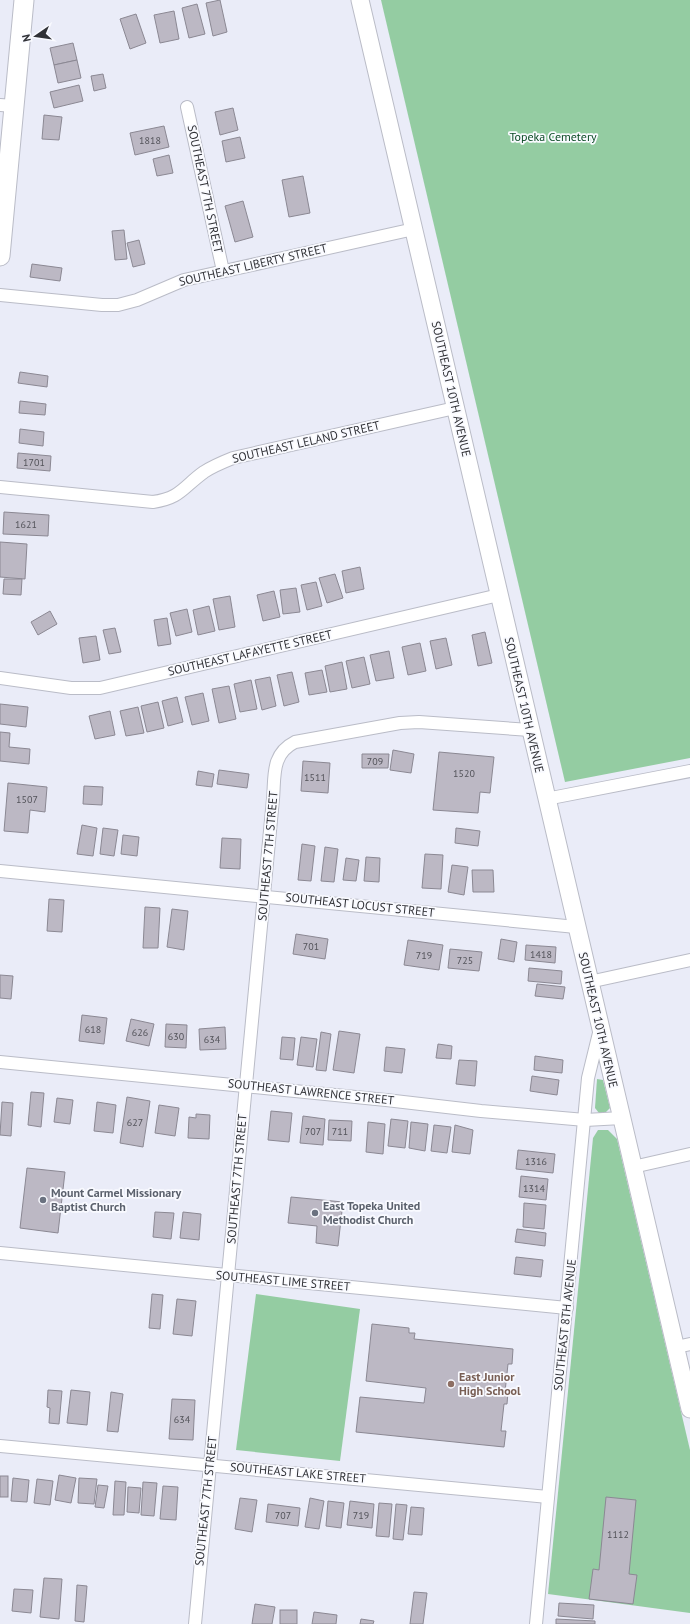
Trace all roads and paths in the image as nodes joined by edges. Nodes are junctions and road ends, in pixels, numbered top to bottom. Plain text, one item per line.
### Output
1 (20, 0) edge
2 (24, 0) edge
3 (36, 0) edge
4 (360, 0) edge
5 (7, 105) edge
6 (187, 107) dead end
7 (414, 229) junction
8 (0, 256) edge
9 (223, 271) junction
10 (0, 295) edge
11 (456, 408) junction
12 (0, 487) edge
13 (499, 595) junction
14 (0, 678) edge
15 (530, 730) junction
16 (690, 771) edge
17 (546, 798) junction
18 (0, 871) edge
19 (264, 895) junction
20 (576, 927) junction
21 (690, 960) edge
22 (589, 982) junction
23 (600, 1027) junction
24 (0, 1062) edge
25 (246, 1085) junction
26 (622, 1118) junction
27 (585, 1120) junction
28 (690, 1154) edge
29 (633, 1167) junction
30 (0, 1253) edge
31 (228, 1276) junction
32 (567, 1308) junction
33 (683, 1346) edge
34 (690, 1409) edge
35 (0, 1446) edge
36 (210, 1465) junction
37 (548, 1497) junction
38 (195, 1624) edge
39 (536, 1624) edge

1 - 2 street
2 - 3 main road
2 - 5 main road
4 - 7 main road, SOUTHEAST 10TH AVENUE
5 - 8 main road
6 - 9 street, SOUTHEAST 7TH STREET
7 - 9 street, SOUTHEAST LIBERTY STREET
7 - 11 main road, SOUTHEAST 10TH AVENUE
9 - 10 street, SOUTHEAST LIBERTY STREET
11 - 12 street, SOUTHEAST LELAND STREET
11 - 13 main road, SOUTHEAST 10TH AVENUE
13 - 14 street, SOUTHEAST LAFAYETTE STREET
13 - 15 main road, SOUTHEAST 10TH AVENUE
15 - 17 main road, SOUTHEAST 10TH AVENUE
15 - 19 street, SOUTHEAST 7TH STREET
16 - 17 street
17 - 20 main road, SOUTHEAST 10TH AVENUE
18 - 19 street, SOUTHEAST LOCUST STREET
19 - 20 street, SOUTHEAST LOCUST STREET
19 - 25 street, SOUTHEAST 7TH STREET
20 - 22 main road, SOUTHEAST 10TH AVENUE
21 - 22 street
22 - 23 main road, SOUTHEAST 10TH AVENUE
23 - 26 main road, SOUTHEAST 10TH AVENUE
23 - 27 street, SOUTHEAST 8TH AVENUE
24 - 25 street, SOUTHEAST LAWRENCE STREET
25 - 27 street, SOUTHEAST LAWRENCE STREET
25 - 31 street, SOUTHEAST 7TH STREET
26 - 27 street, SOUTHEAST LAWRENCE STREET
26 - 29 main road, SOUTHEAST 10TH AVENUE
27 - 32 street, SOUTHEAST 8TH AVENUE
28 - 29 street
29 - 33 main road, SOUTHEAST 10TH AVENUE
30 - 31 street, SOUTHEAST LIME STREET
31 - 32 street, SOUTHEAST LIME STREET
31 - 36 street, SOUTHEAST 7TH STREET
32 - 37 street, SOUTHEAST 8TH AVENUE
33 - 34 main road, SOUTHEAST 10TH AVENUE
35 - 36 street, SOUTHEAST LAKE STREET
36 - 37 street, SOUTHEAST LAKE STREET
36 - 38 street, SOUTHEAST 7TH STREET
37 - 39 street, SOUTHEAST 8TH AVENUE

